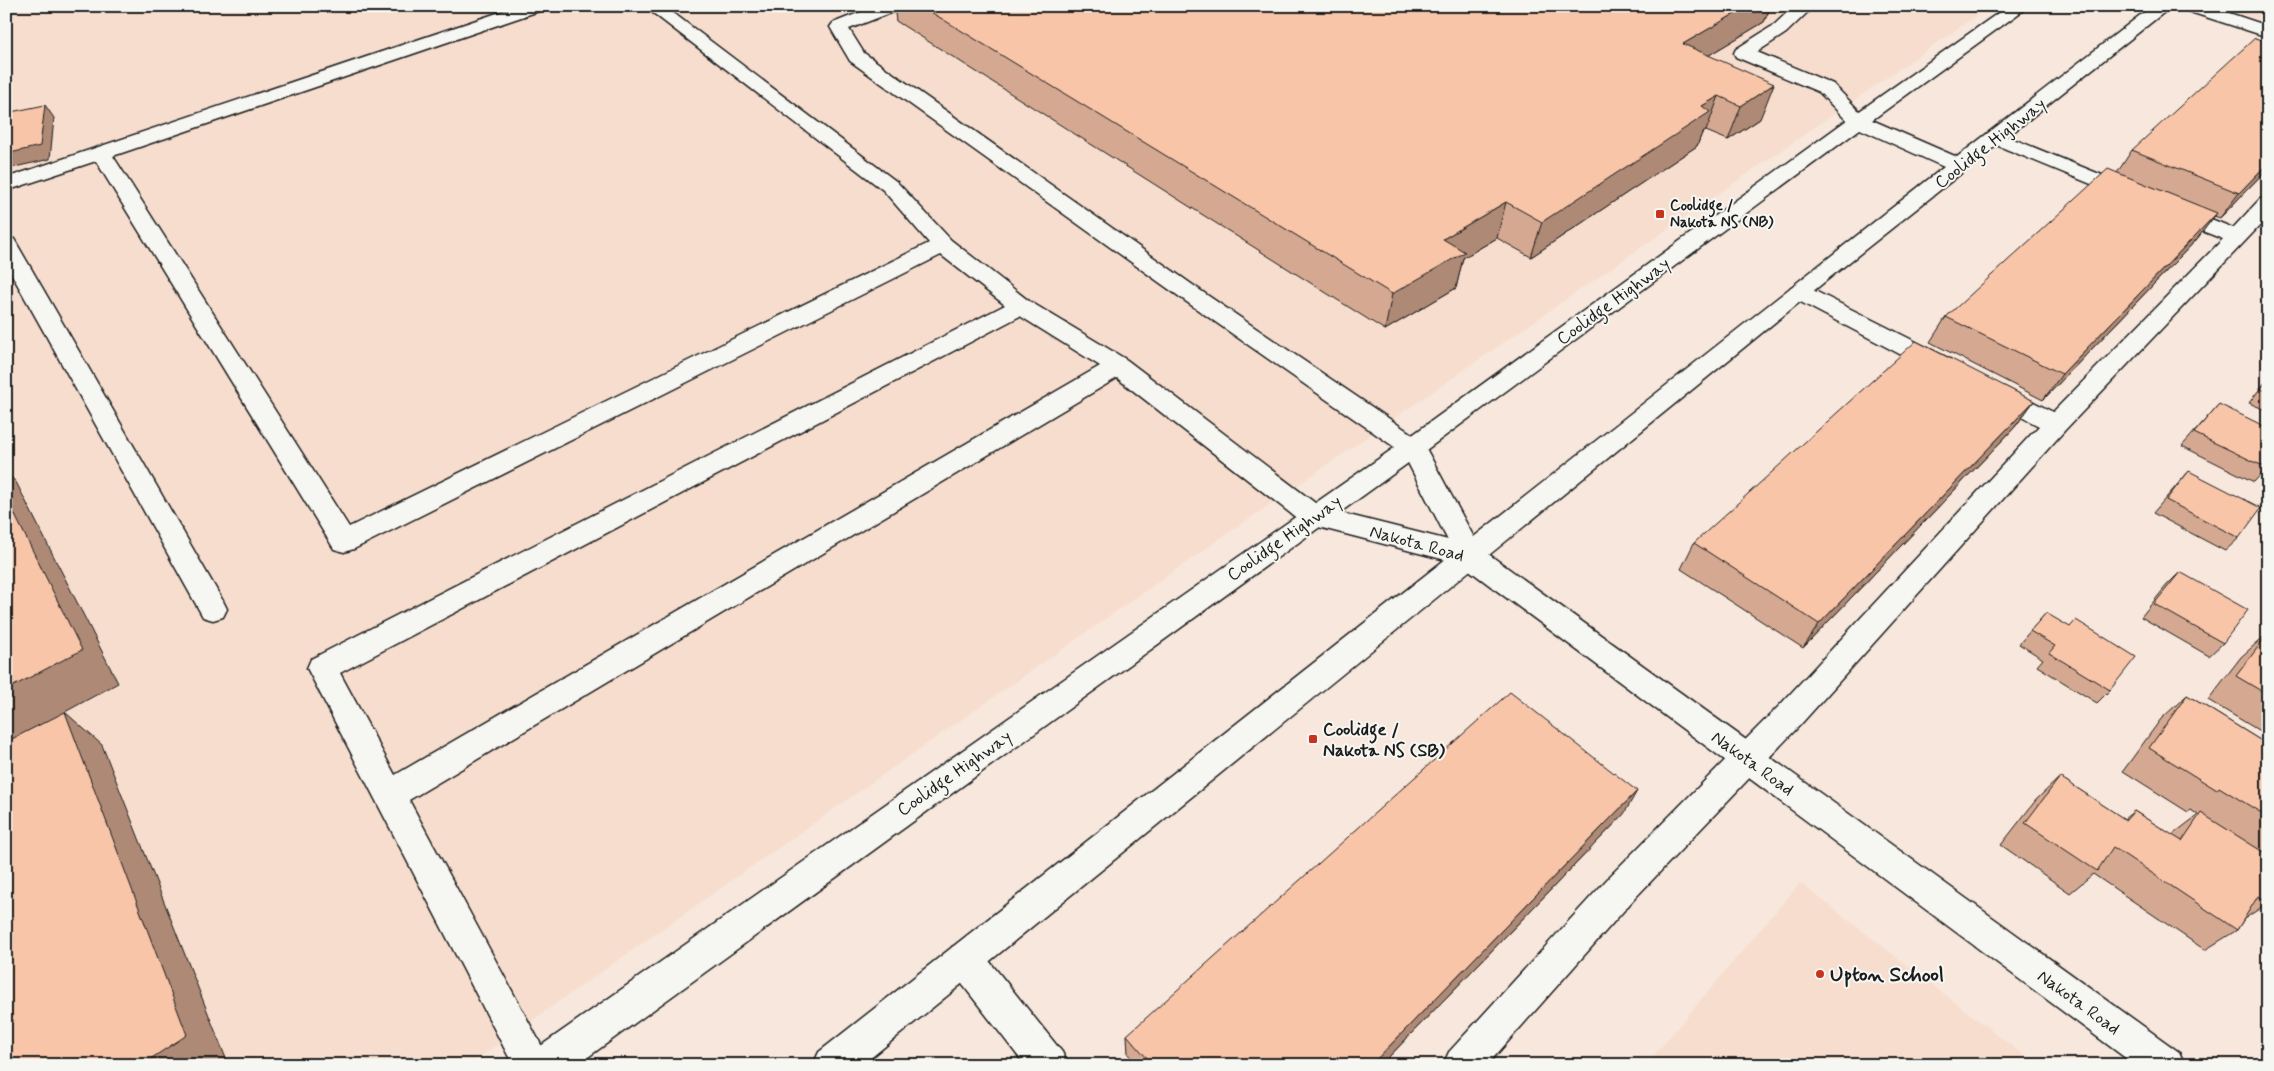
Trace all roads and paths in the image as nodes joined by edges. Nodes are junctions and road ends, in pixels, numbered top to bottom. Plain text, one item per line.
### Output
1 (536, 6) edge
2 (653, 6) edge
3 (892, 6) edge
4 (1805, 6) edge
5 (2020, 6) edge
6 (2163, 6) edge
7 (2190, 6) edge
8 (2268, 32) edge
9 (1858, 121) junction
10 (1996, 138) junction
11 (102, 152) junction
12 (1960, 166) junction
13 (6, 185) edge
14 (2268, 204) edge
15 (2237, 238) junction
16 (6, 244) edge
17 (943, 245) junction
18 (1800, 292) junction
19 (1021, 306) junction
20 (1118, 366) junction
21 (2056, 424) junction
22 (1413, 447) junction
23 (1314, 516) junction
24 (1470, 556) junction
25 (213, 609) dead end
26 (1746, 758) junction
27 (389, 795) junction
28 (965, 959) junction
29 (533, 1065) edge
30 (545, 1065) edge
31 (832, 1065) edge
32 (1048, 1065) edge
33 (1462, 1065) edge
34 (2166, 1065) edge

1 - 11 main road
2 - 17 main road
3 - 22 main road
4 - 9 main road
5 - 9 main road, Coolidge Highway
6 - 10 main road, Coolidge Highway
7 - 8 main road
9 - 12 main road
9 - 22 main road, Coolidge Highway
10 - 12 main road, Coolidge Highway
10 - 15 main road
11 - 13 main road
11 - 17 main road
12 - 18 main road, Coolidge Highway
14 - 15 main road
15 - 21 main road
16 - 25 main road
17 - 19 main road
18 - 21 main road
18 - 24 main road, Coolidge Highway
19 - 20 main road
19 - 27 main road
20 - 23 main road
20 - 27 main road
21 - 26 main road
22 - 23 main road, Coolidge Highway
22 - 24 main road
23 - 24 main road, Nakota Road
23 - 30 main road, Coolidge Highway
24 - 26 main road, Nakota Road
24 - 28 main road, Coolidge Highway
26 - 33 main road
26 - 34 main road, Nakota Road
27 - 29 main road
28 - 31 main road, Coolidge Highway
28 - 32 main road

